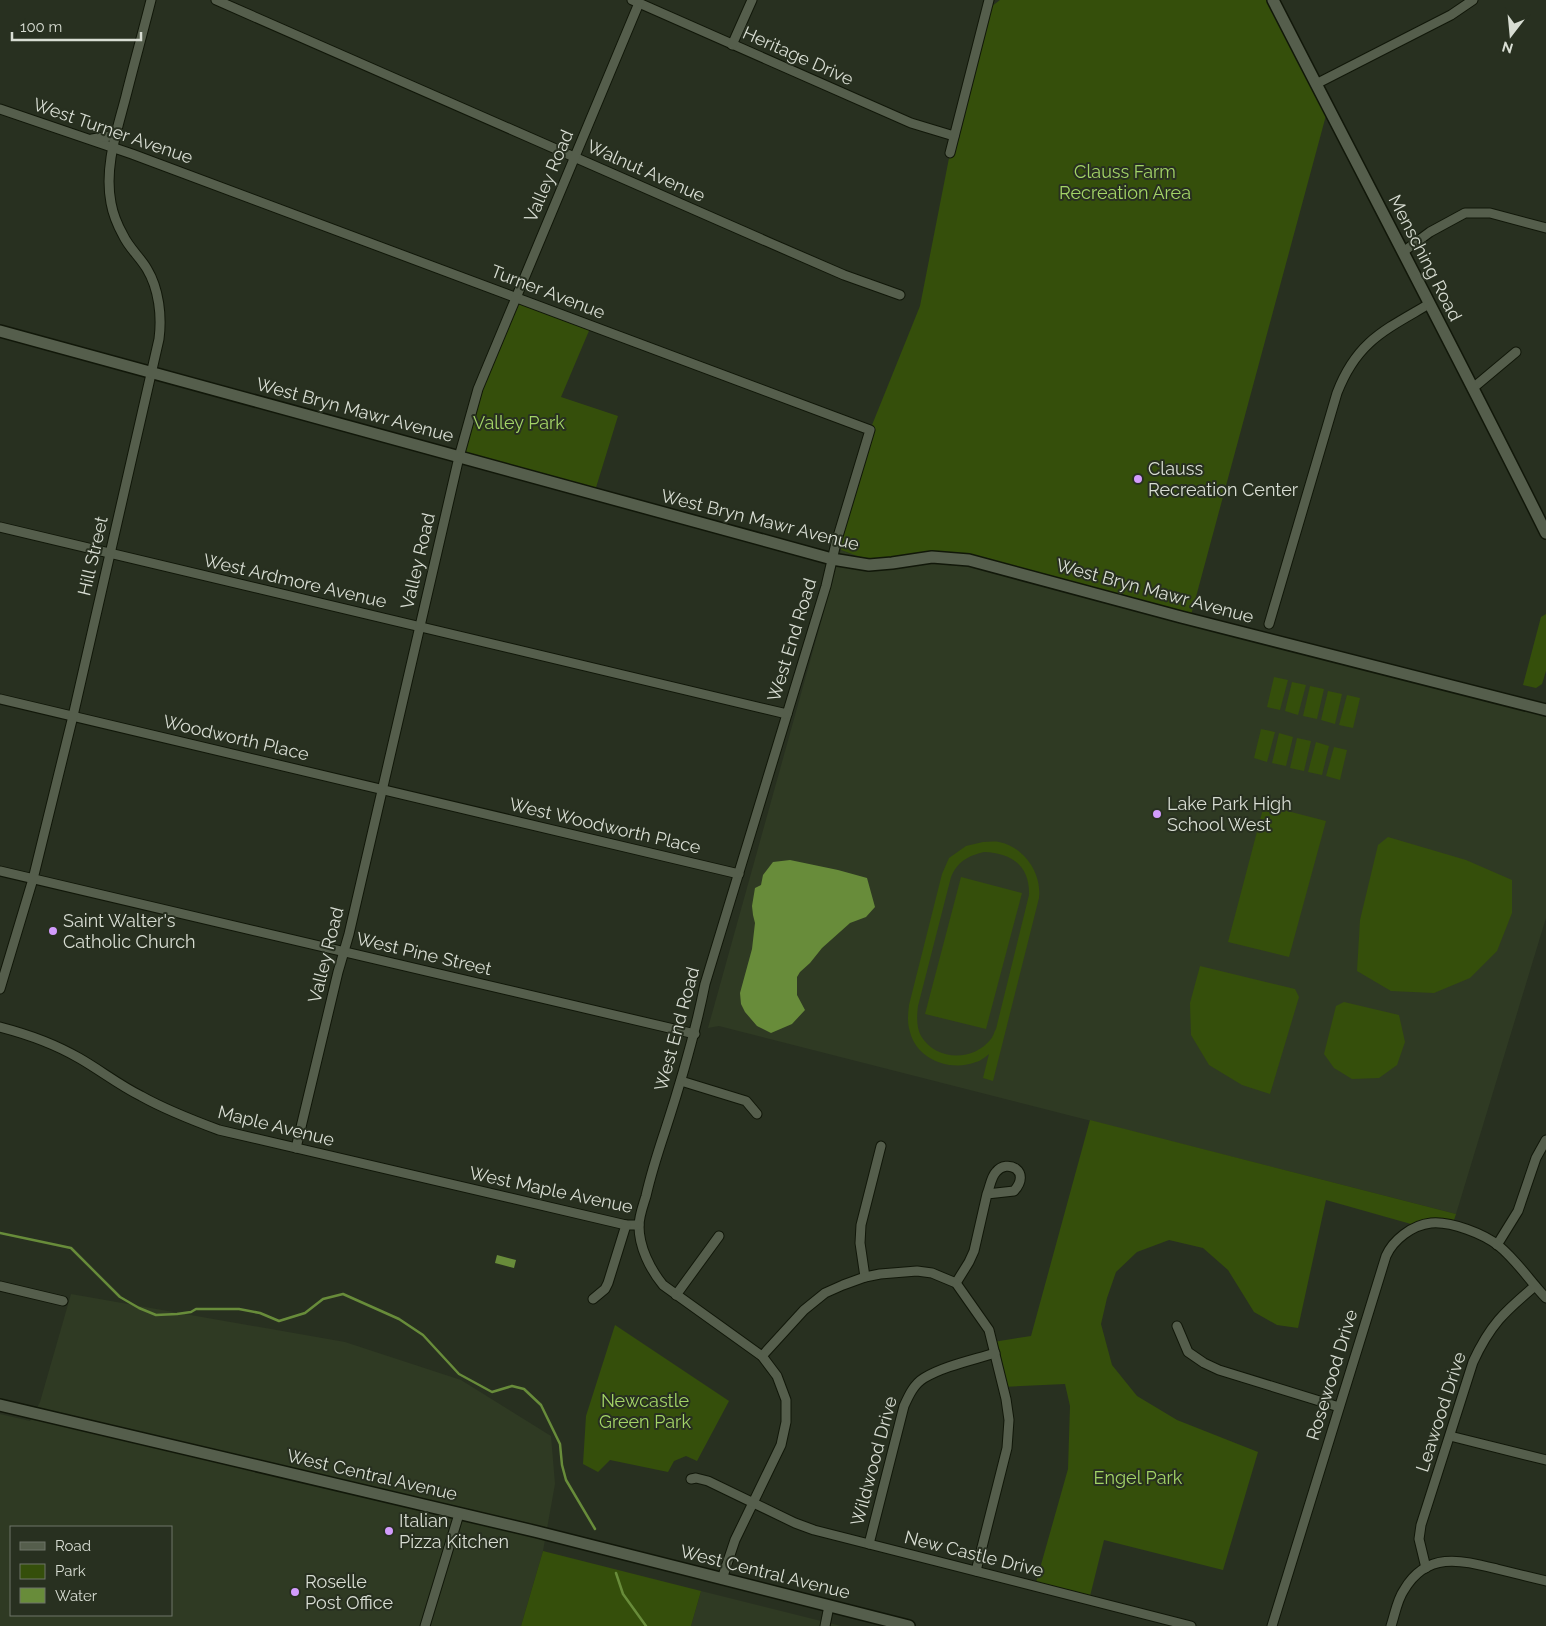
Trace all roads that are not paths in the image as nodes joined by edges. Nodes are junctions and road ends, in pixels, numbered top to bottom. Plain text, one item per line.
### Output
1 (151, 0) edge
2 (216, 0) edge
3 (752, 0) edge
4 (989, 0) edge
5 (1273, 0) edge
6 (1473, 0) edge
7 (635, 2) edge
8 (732, 45) junction
9 (1316, 84) junction
10 (0, 109) edge
11 (116, 136) junction
12 (954, 136) junction
13 (89, 140) junction
14 (113, 148) junction
15 (950, 153) dead end
16 (574, 158) junction
17 (214, 185) joint
18 (1546, 228) edge
19 (1403, 252) junction
20 (900, 295) dead end
21 (516, 298) junction
22 (1429, 304) junction
23 (0, 331) edge
24 (1516, 352) dead end
25 (152, 372) junction
26 (1474, 388) junction
27 (870, 430) joint
28 (459, 457) junction
29 (0, 527) edge
30 (1546, 533) edge
31 (110, 553) junction
32 (832, 559) junction
33 (1269, 624) dead end
34 (420, 627) junction
35 (0, 699) edge
36 (1546, 710) edge
37 (787, 714) junction
38 (73, 716) junction
39 (382, 790) junction
40 (464, 809) joint
41 (0, 871) edge
42 (739, 874) junction
43 (33, 878) junction
44 (344, 952) junction
45 (0, 989) edge
46 (0, 1027) edge
47 (695, 1034) junction
48 (681, 1081) junction
49 (757, 1114) dead end
50 (1546, 1140) edge
51 (880, 1146) dead end
52 (296, 1148) junction
53 (455, 1186) joint
54 (987, 1194) dead end
55 (626, 1225) junction
56 (639, 1225) junction
57 (720, 1236) dead end
58 (1497, 1245) junction
59 (865, 1277) junction
60 (956, 1283) junction
61 (0, 1286) edge
62 (1535, 1286) junction
63 (676, 1294) junction
64 (1546, 1298) edge
65 (593, 1299) dead end
66 (63, 1301) dead end
67 (1177, 1326) dead end
68 (995, 1353) junction
69 (762, 1356) junction
70 (0, 1405) edge
71 (1339, 1407) junction
72 (1450, 1436) junction
73 (1546, 1460) edge
74 (691, 1479) dead end
75 (752, 1502) junction
76 (459, 1514) junction
77 (869, 1544) junction
78 (1426, 1568) junction
79 (976, 1571) junction
80 (722, 1579) junction
81 (1546, 1581) edge
82 (829, 1606) junction
83 (425, 1626) edge
84 (825, 1626) edge
85 (909, 1626) edge
86 (1191, 1626) edge
87 (1272, 1626) edge
88 (1391, 1626) edge

1 - 11 street, Hill Street
2 - 16 street, Walnut Avenue
3 - 8 street
4 - 12 street
5 - 9 street, Mensching Road
6 - 9 street
7 - 8 street, Heritage Drive
7 - 16 street, Valley Road
8 - 12 street, Heritage Drive
9 - 19 street, Mensching Road
10 - 13 street, West Turner Avenue
11 - 13 street
11 - 14 street, Hill Street
12 - 15 street
13 - 14 street, West Turner Avenue
14 - 17 street, West Turner Avenue
14 - 25 street, Hill Street
16 - 20 street, Walnut Avenue
16 - 21 street, Valley Road
17 - 21 street, Turner Avenue
18 - 19 street
19 - 22 street, Mensching Road
21 - 27 street, Turner Avenue
21 - 28 street, Valley Road
22 - 26 street, Mensching Road
22 - 33 street
23 - 25 street, West Bryn Mawr Avenue
24 - 26 street
25 - 28 street, West Bryn Mawr Avenue
25 - 31 street, Hill Street
26 - 30 street, Mensching Road
27 - 32 street, West End Road
28 - 32 street, West Bryn Mawr Avenue
28 - 34 street, Valley Road
29 - 31 street, West Ardmore Avenue
31 - 34 street, West Ardmore Avenue
31 - 38 street, Hill Street
32 - 36 street, West Bryn Mawr Avenue
32 - 37 street, West End Road
34 - 37 street, West Ardmore Avenue
34 - 39 street, Valley Road
35 - 38 street, Woodworth Place
37 - 42 street, West End Road
38 - 39 street, Woodworth Place
38 - 43 street, Hill Street
39 - 40 street, Woodworth Place
39 - 44 street, Valley Road
40 - 42 street, West Woodworth Place
41 - 43 street, West Pine Street
42 - 47 street, West End Road
43 - 44 street, West Pine Street
43 - 45 street, Hill Street
44 - 47 street, West Pine Street
44 - 52 street, Valley Road
46 - 52 street, Maple Avenue
47 - 48 street, West End Road
48 - 49 street
48 - 56 street, West End Road
50 - 58 street
51 - 59 street
52 - 53 street, Maple Avenue
53 - 55 street, West Maple Avenue
54 - 60 street
55 - 56 street, West Maple Avenue
55 - 65 street
56 - 63 street, West End Road
57 - 63 street
58 - 62 street, Rosewood Drive
58 - 71 street, Rosewood Drive
59 - 60 street
59 - 69 street
60 - 68 street
61 - 66 street
62 - 64 street, Rosewood Drive
62 - 72 street, Leawood Drive
63 - 69 street, West End Road
67 - 71 street
68 - 77 street, Wildwood Drive
68 - 79 street
69 - 75 street, West End Road
70 - 76 street, West Central Avenue
71 - 87 street, Rosewood Drive
72 - 73 street
72 - 78 street, Leawood Drive
74 - 75 street, New Castle Drive
75 - 77 street, New Castle Drive
75 - 80 street, West End Road
76 - 80 street, West Central Avenue
76 - 83 street
77 - 79 street, New Castle Drive
78 - 81 street
78 - 88 street
79 - 86 street, New Castle Drive
80 - 82 street, West Central Avenue
82 - 84 street
82 - 85 street, West Central Avenue

